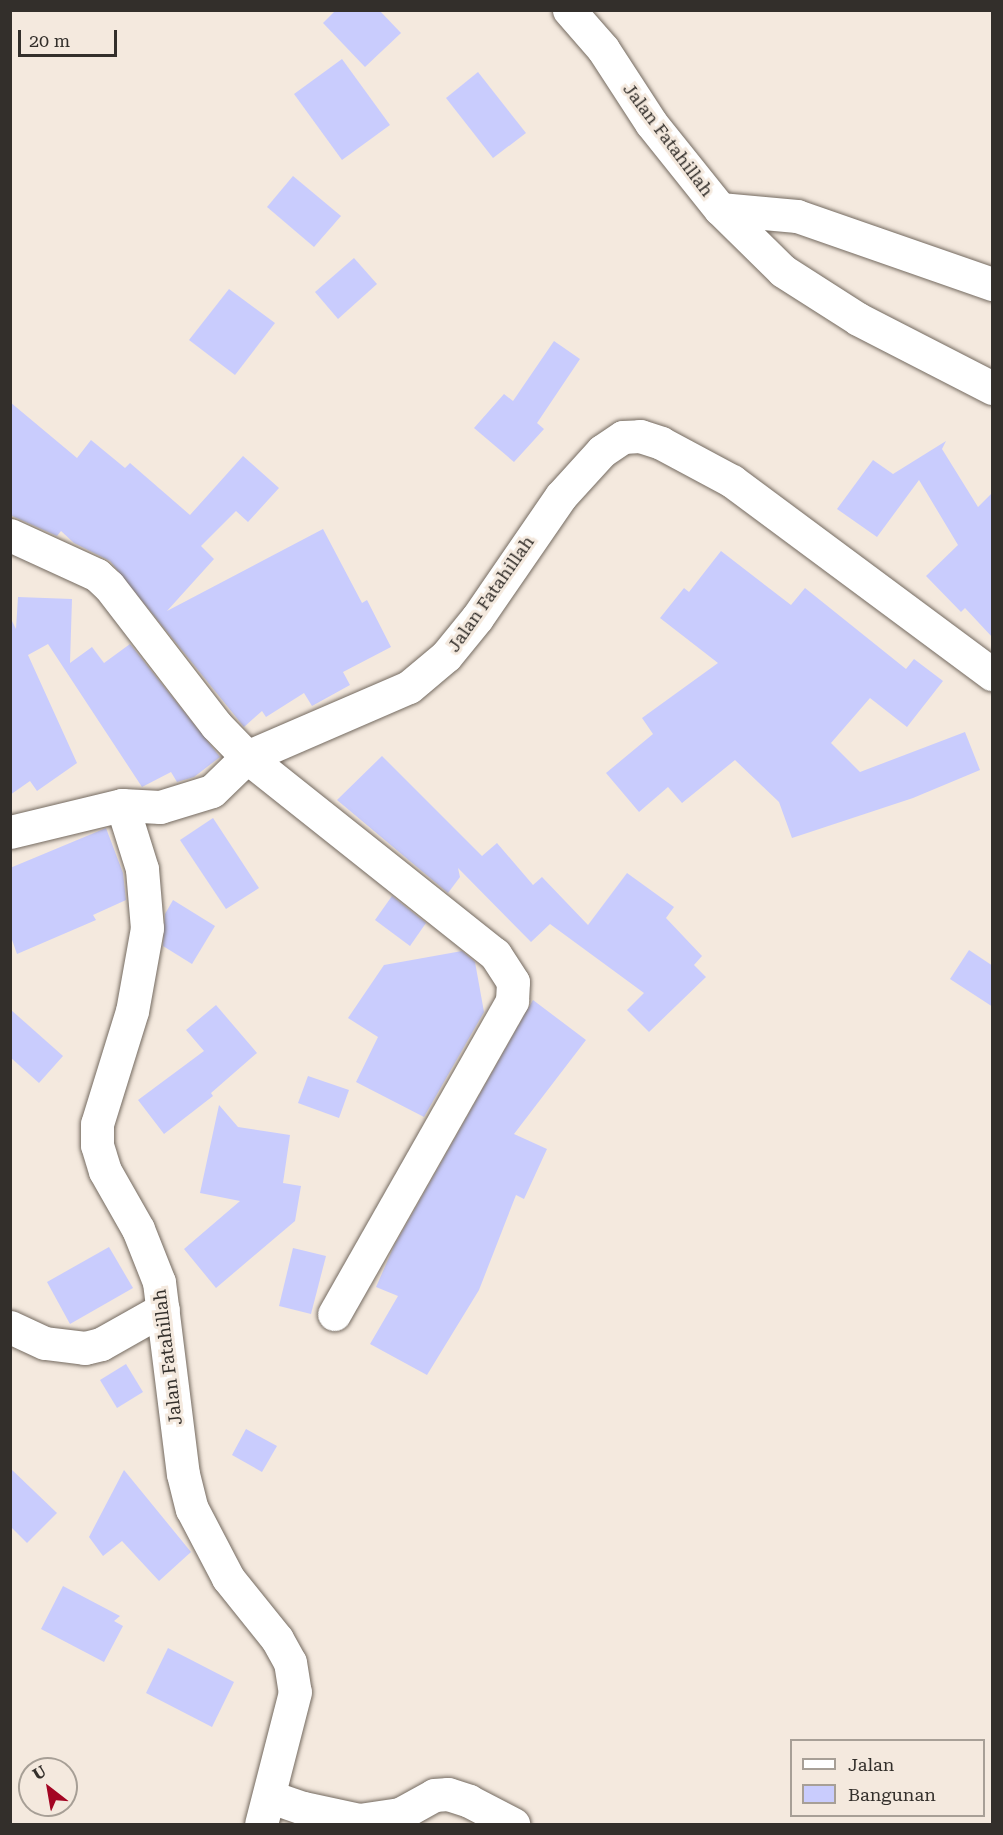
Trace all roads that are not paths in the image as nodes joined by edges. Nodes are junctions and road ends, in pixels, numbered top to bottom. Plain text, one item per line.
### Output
1 (569, 10) edge
2 (720, 209) junction
3 (993, 284) edge
4 (993, 388) edge
5 (10, 535) edge
6 (993, 674) edge
7 (248, 757) junction
8 (122, 805) junction
9 (10, 832) edge
10 (164, 1309) junction
11 (334, 1314) dead end
12 (10, 1327) edge
13 (266, 1811) edge
14 (513, 1824) edge

1 - 2 street, Jalan Fatahillah
2 - 3 street
2 - 4 street, Jalan Fatahillah
5 - 7 street
6 - 7 street, Jalan Fatahillah
7 - 8 street, Jalan Fatahillah
7 - 11 street
8 - 9 street, Jalan Fatahillah
8 - 10 street, Jalan Fatahillah
10 - 12 street
10 - 13 street, Jalan Fatahillah
13 - 14 street

